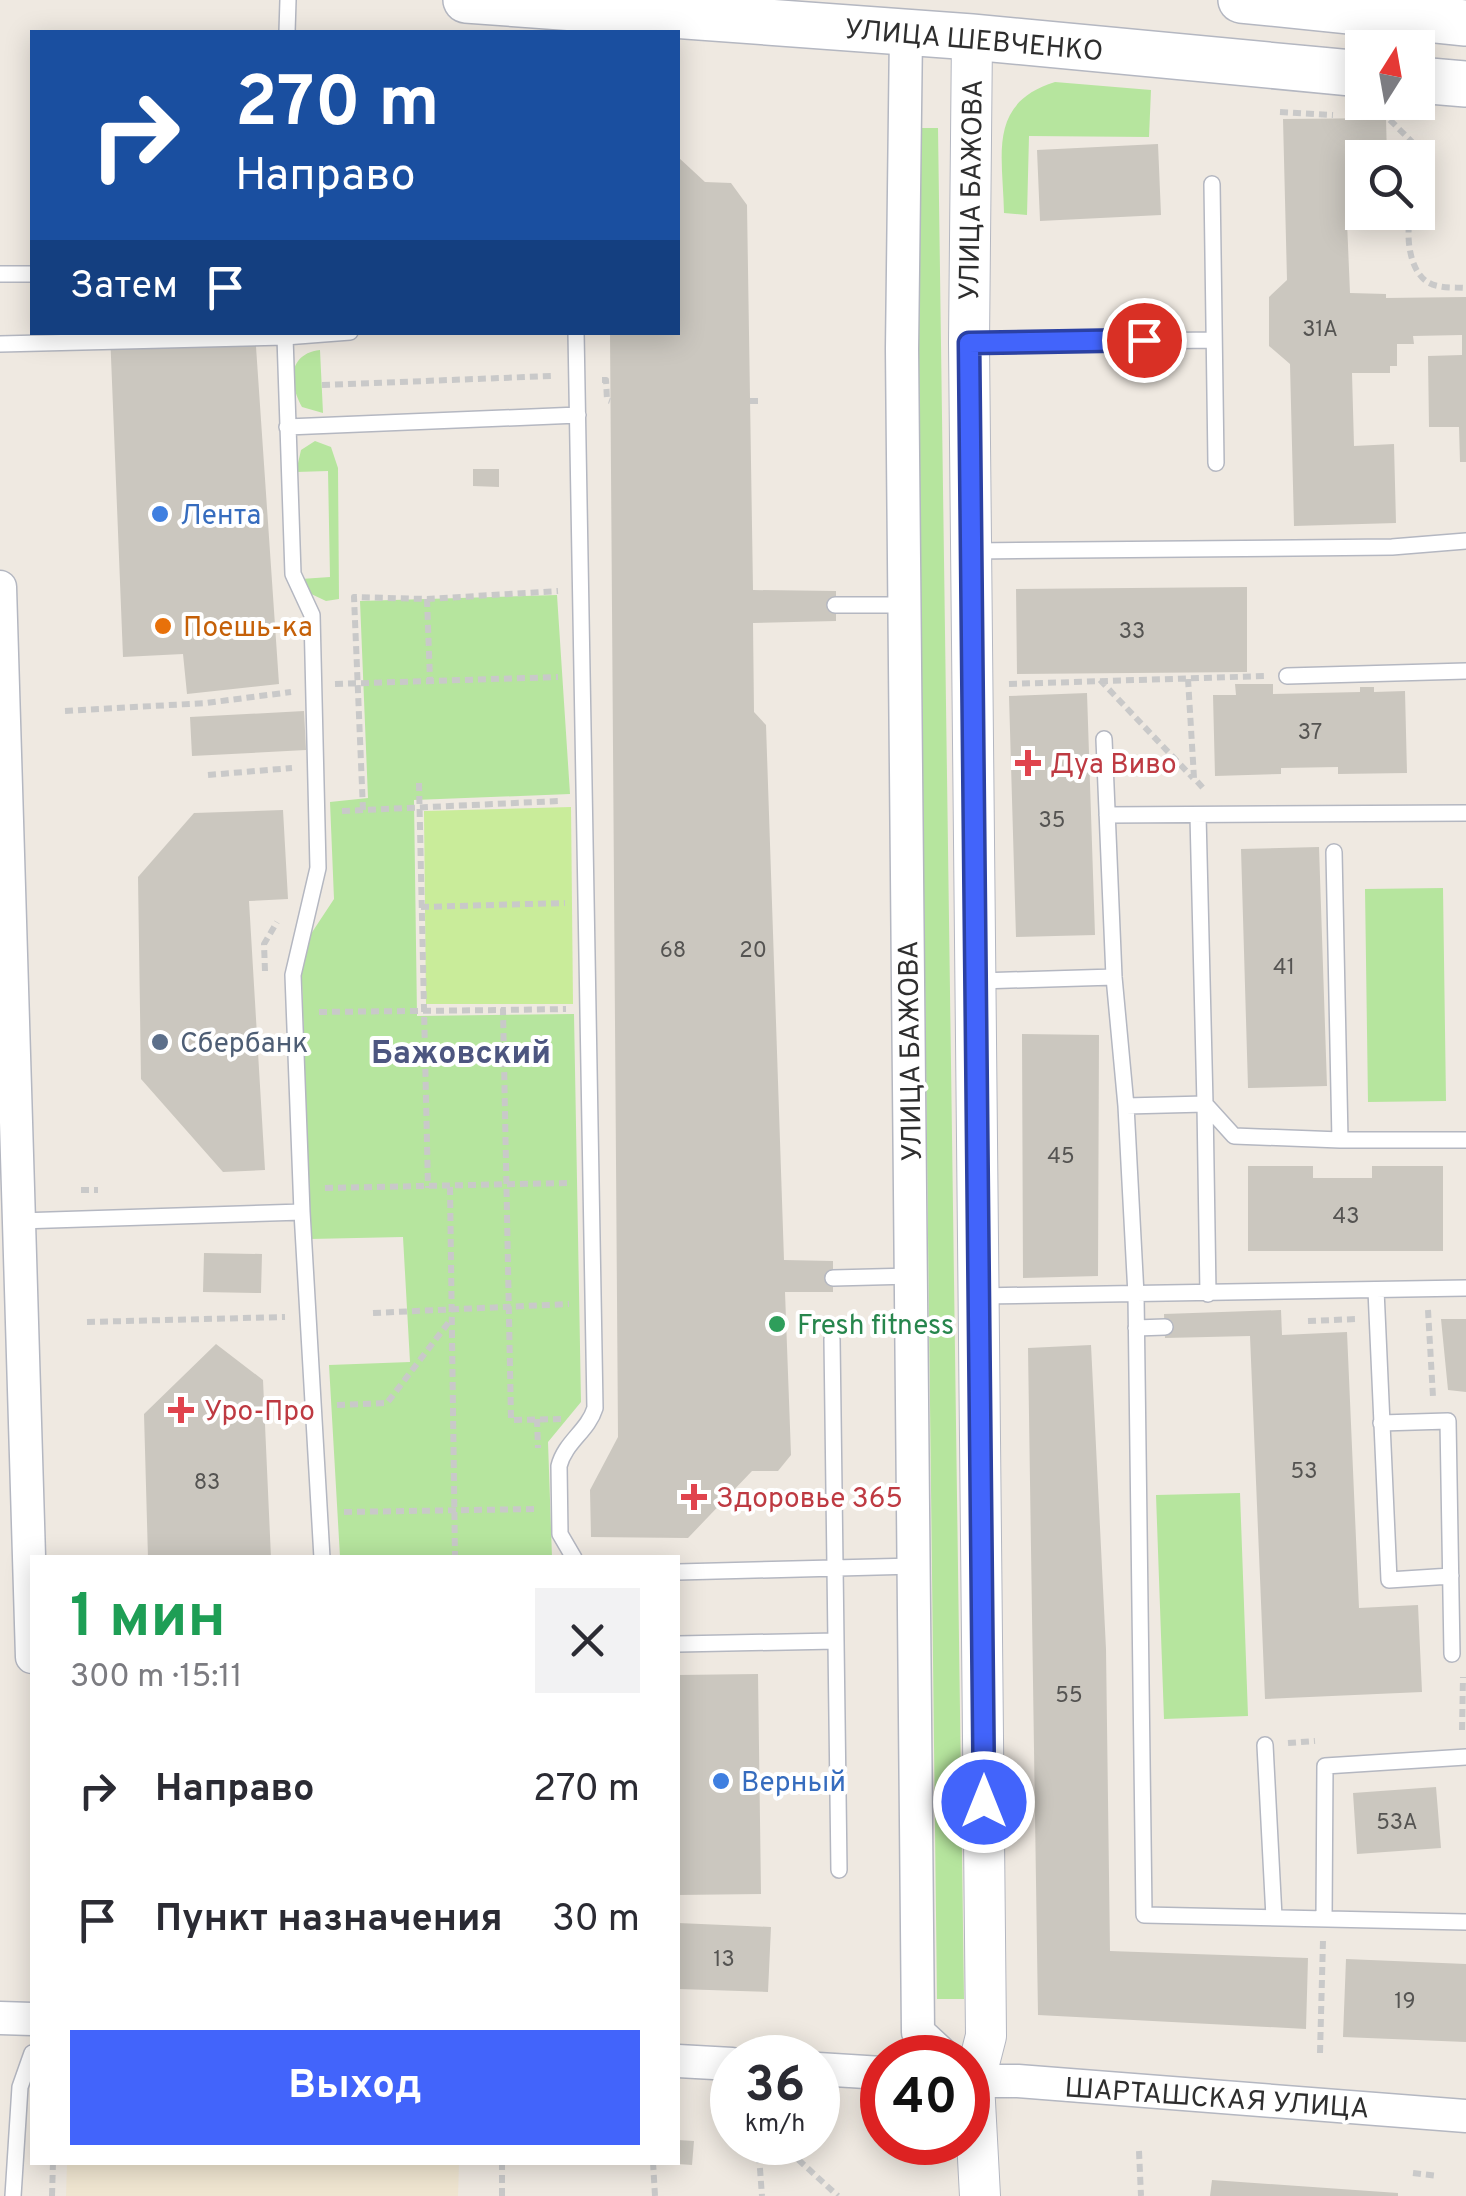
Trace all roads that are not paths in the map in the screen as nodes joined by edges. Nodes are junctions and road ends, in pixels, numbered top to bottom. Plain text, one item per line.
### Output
1 (288, 0) edge
2 (466, 0) edge
3 (1241, 0) edge
4 (1466, 23) edge
5 (288, 30) edge
6 (906, 32) junction
7 (972, 37) junction
8 (1345, 72) edge
9 (1435, 81) edge
10 (1466, 84) edge
11 (1212, 184) dead end
12 (0, 274) edge
13 (30, 274) edge
14 (285, 335) edge
15 (576, 335) edge
16 (1214, 340) junction
17 (969, 343) junction
18 (0, 344) edge
19 (578, 415) junction
20 (287, 427) junction
21 (1216, 463) dead end
22 (1466, 541) edge
23 (971, 551) junction
24 (0, 587) edge
25 (835, 605) dead end
26 (904, 605) junction
27 (1, 632) edge
28 (1466, 671) edge
29 (1286, 676) road end
30 (1104, 739) dead end
31 (3, 803) edge
32 (1466, 813) edge
33 (1106, 815) junction
34 (1198, 815) junction
35 (1334, 852) dead end
36 (1114, 977) junction
37 (975, 981) junction
38 (1205, 1104) junction
39 (1126, 1106) junction
40 (1340, 1140) junction
41 (1466, 1140) edge
42 (8, 1158) edge
43 (302, 1212) junction
44 (17, 1221) junction
45 (912, 1276) junction
46 (833, 1278) dead end
47 (1466, 1288) edge
48 (1376, 1290) junction
49 (1208, 1294) junction
50 (1136, 1295) junction
51 (980, 1296) junction
52 (1165, 1327) dead end
53 (1136, 1328) junction
54 (832, 1339) dead end
55 (1381, 1423) junction
56 (322, 1555) edge
57 (572, 1555) edge
58 (915, 1566) junction
59 (835, 1570) junction
60 (680, 1572) edge
61 (1451, 1576) junction
62 (30, 1600) edge
63 (836, 1640) junction
64 (680, 1644) edge
65 (1452, 1654) dead end
66 (1265, 1745) dead end
67 (1466, 1758) edge
68 (839, 1870) dead end
69 (1274, 1918) junction
70 (1324, 1918) junction
71 (1466, 1922) edge
72 (0, 2018) edge
73 (30, 2018) edge
74 (921, 2035) edge
75 (986, 2035) edge
76 (30, 2059) edge
77 (680, 2061) edge
78 (710, 2063) edge
79 (990, 2077) edge
80 (1466, 2116) edge
81 (976, 2165) edge
82 (12, 2196) edge
83 (980, 2196) edge

1 - 5 lane
2 - 6 main road, УЛИЦА ШЕВЧЕНКО
3 - 4 main road
6 - 7 main road, УЛИЦА ШЕВЧЕНКО
6 - 26 street, УЛИЦА БАЖОВА
7 - 8 main road, УЛИЦА ШЕВЧЕНКО
7 - 17 street, УЛИЦА БАЖОВА
9 - 10 main road
11 - 16 lane
12 - 13 lane
14 - 18 lane
14 - 20 lane
15 - 19 lane
16 - 17 lane
16 - 21 lane
17 - 23 street, УЛИЦА БАЖОВА
19 - 20 lane
19 - 57 lane
20 - 43 lane
22 - 23 lane
23 - 37 street, УЛИЦА БАЖОВА
24 - 27 street
25 - 26 lane
26 - 45 street, УЛИЦА БАЖОВА
27 - 31 street
28 - 29 lane
30 - 33 lane
31 - 42 street
32 - 34 lane
33 - 34 lane
33 - 36 lane
34 - 38 lane
35 - 40 lane
36 - 37 lane
36 - 39 lane
37 - 51 street, УЛИЦА БАЖОВА
38 - 39 lane
38 - 40 lane
38 - 49 lane
39 - 50 lane
40 - 41 lane
42 - 44 street
43 - 44 lane
43 - 56 lane
44 - 62 street
45 - 46 lane
45 - 58 street, УЛИЦА БАЖОВА
47 - 48 lane
48 - 49 lane
48 - 55 lane
49 - 50 lane
50 - 51 lane
50 - 53 lane
51 - 75 street, УЛИЦА БАЖОВА
52 - 53 lane
53 - 69 lane
54 - 59 lane
55 - 61 lane
55 - 61 lane
58 - 59 lane
58 - 74 street, УЛИЦА БАЖОВА
59 - 60 lane
59 - 63 lane
61 - 65 lane
63 - 64 lane
63 - 68 lane
66 - 69 lane
67 - 70 lane
69 - 70 lane
70 - 71 lane
72 - 73 street
76 - 82 lane
77 - 78 street
79 - 80 street, ШАРТАШСКАЯ УЛИЦА
81 - 83 street, УЛИЦА БАЖОВА

